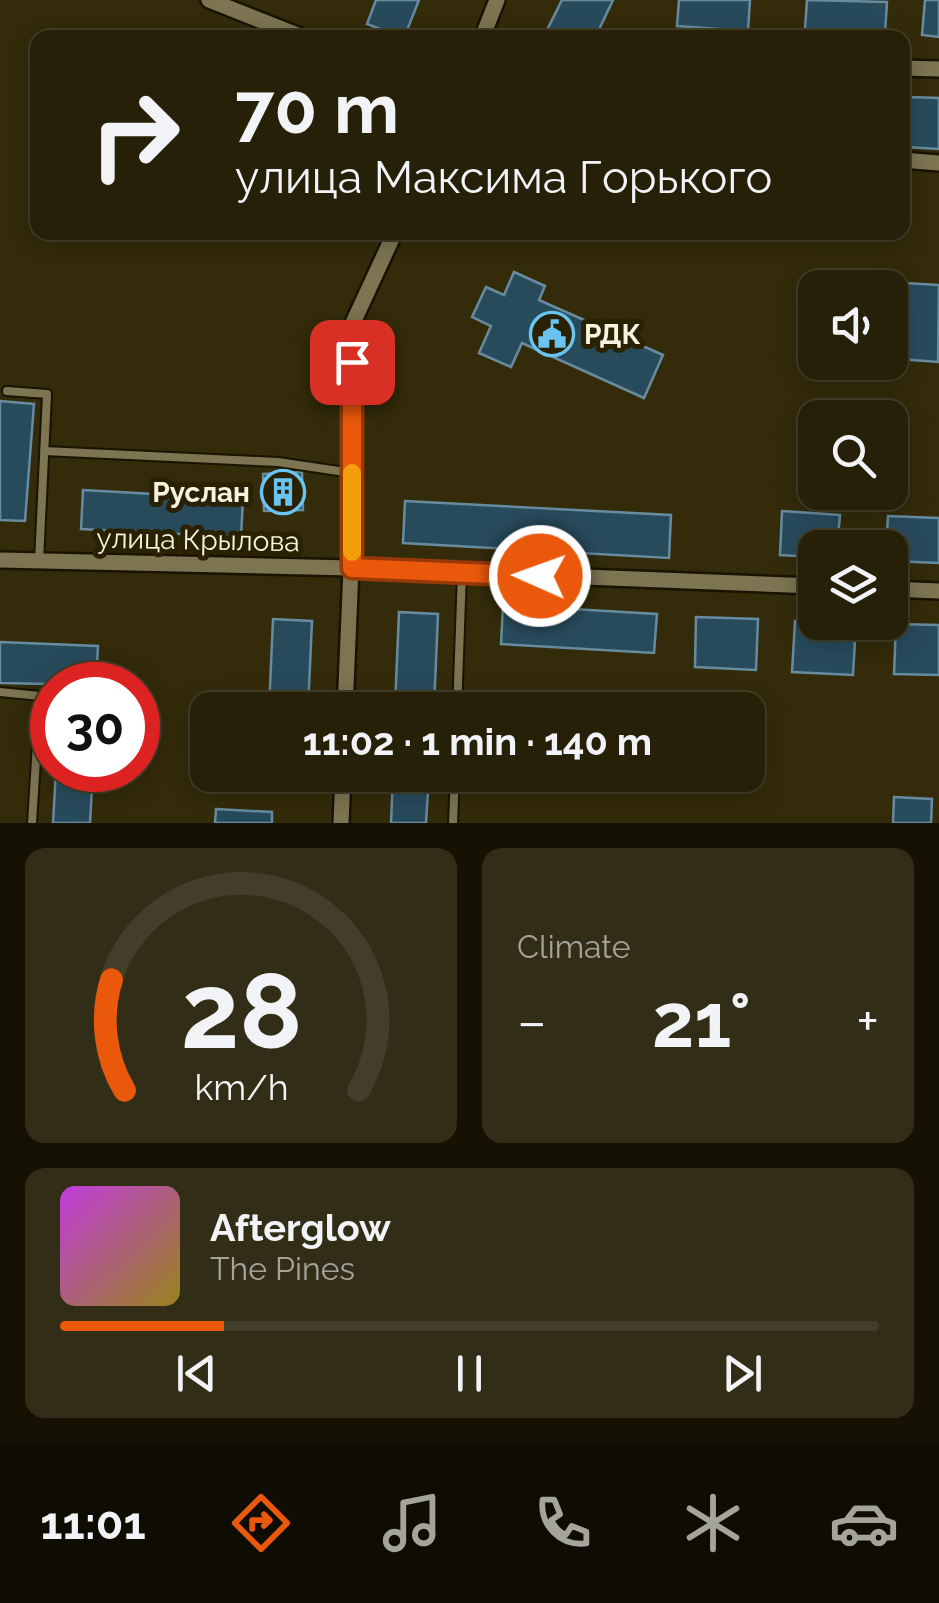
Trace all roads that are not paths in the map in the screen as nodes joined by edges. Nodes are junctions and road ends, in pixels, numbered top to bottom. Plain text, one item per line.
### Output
1 (209, 0) edge
2 (496, 0) edge
3 (285, 30) edge
4 (485, 30) edge
5 (910, 68) edge
6 (939, 70) edge
7 (910, 161) edge
8 (939, 163) edge
9 (390, 240) edge
10 (7, 391) dead end
11 (44, 451) junction
12 (352, 473) junction
13 (0, 560) edge
14 (39, 560) junction
15 (352, 568) junction
16 (462, 573) junction
17 (798, 585) edge
18 (908, 590) edge
19 (939, 591) edge
20 (0, 692) edge
21 (347, 692) edge
22 (458, 692) edge
23 (342, 792) edge
24 (454, 792) edge
25 (32, 823) edge
26 (341, 823) edge
27 (453, 823) edge

1 - 3 street
2 - 4 street
5 - 6 street
7 - 8 street
9 - 12 street
10 - 11 lane
11 - 12 lane
11 - 14 lane
12 - 15 street
13 - 14 street, улица Крылова
14 - 15 street, улица Крылова
15 - 16 street, улица Крылова
15 - 21 street
16 - 17 street, улица Крылова
16 - 22 lane
18 - 19 street
20 - 25 lane
23 - 26 street
24 - 27 lane

